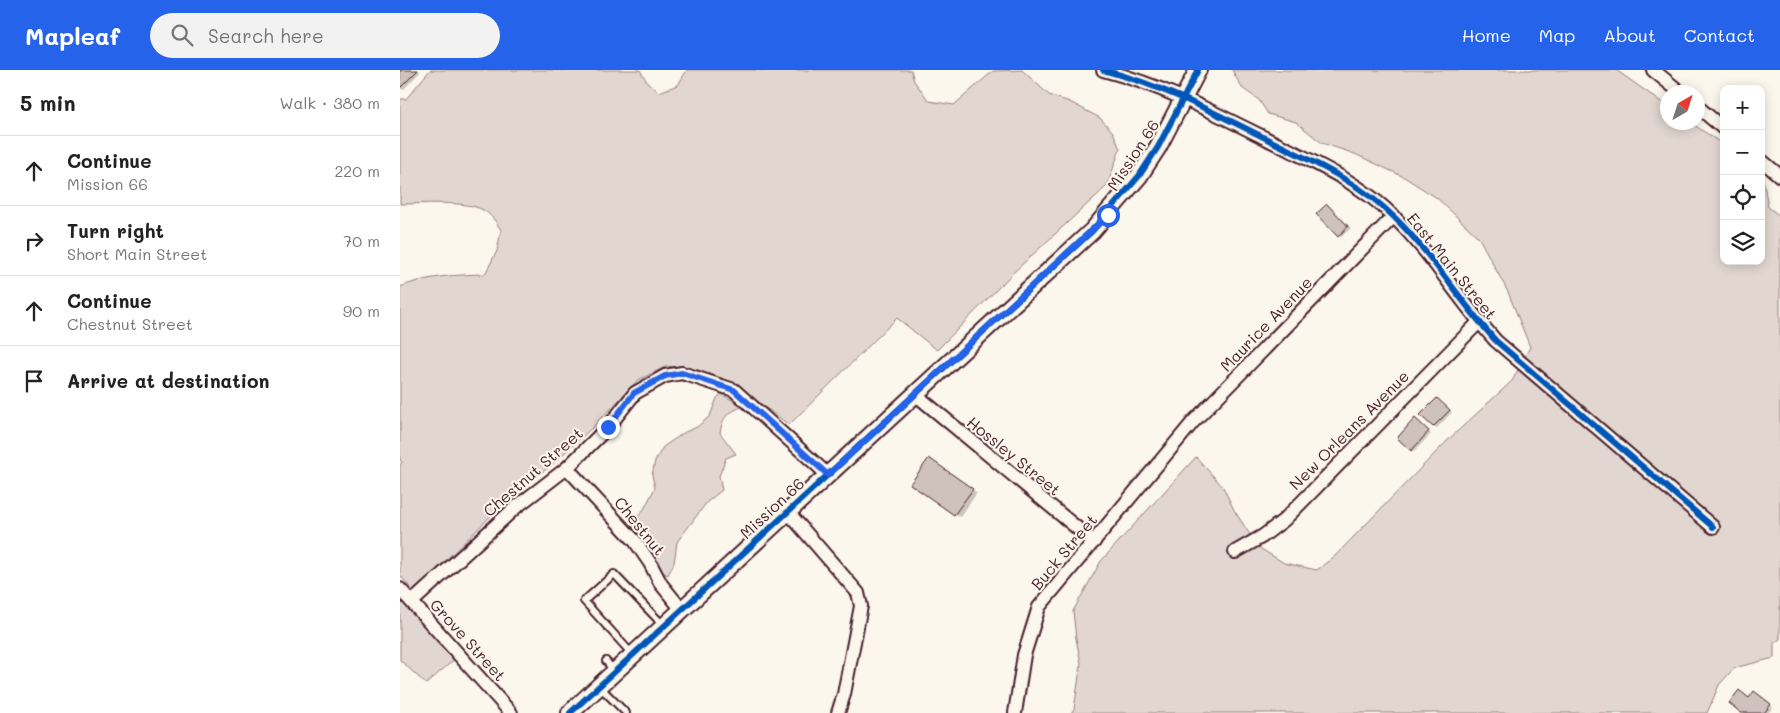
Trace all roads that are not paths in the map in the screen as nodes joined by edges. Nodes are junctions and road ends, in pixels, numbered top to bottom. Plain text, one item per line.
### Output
1 (1103, 70) edge
2 (1198, 70) edge
3 (1652, 70) edge
4 (1671, 85) edge
5 (1184, 98) junction
6 (1705, 113) edge
7 (1720, 126) edge
8 (1765, 163) edge
9 (1780, 176) edge
10 (1394, 216) junction
11 (1479, 322) junction
12 (915, 394) junction
13 (1164, 456) joint
14 (567, 468) junction
15 (828, 475) junction
16 (788, 512) junction
17 (1713, 527) dead end
18 (1094, 542) junction
19 (1235, 552) dead end
20 (400, 590) edge
21 (412, 602) junction
22 (682, 610) junction
23 (664, 626) junction
24 (633, 655) junction
25 (599, 686) junction
26 (568, 712) edge
27 (512, 713) edge
28 (626, 713) edge
29 (838, 713) edge
30 (1015, 713) edge

1 - 5 street, East Main Street
2 - 5 street, Mission 66
3 - 4 street
5 - 10 street, East Main Street
5 - 12 street, Mission 66
6 - 7 street
8 - 9 street
10 - 11 street, East Main Street
10 - 13 street, Maurice Avenue
11 - 17 street, East Main Street
11 - 19 street, New Orleans Avenue
12 - 15 street, Mission 66
12 - 18 street, Hossley Street
13 - 18 street, Buck Street
14 - 15 street, Chestnut Street
14 - 21 street, Chestnut Street
14 - 22 street, Chestnut
15 - 16 street, Mission 66
16 - 22 street, Mission 66
16 - 29 street
18 - 30 street, Buck Street
20 - 21 street, Grove Street
21 - 27 street, Grove Street
22 - 23 street, Mission 66
23 - 24 street, Mission 66
23 - 24 lane
24 - 25 street, Mission 66
25 - 26 street, Mission 66
25 - 28 lane

